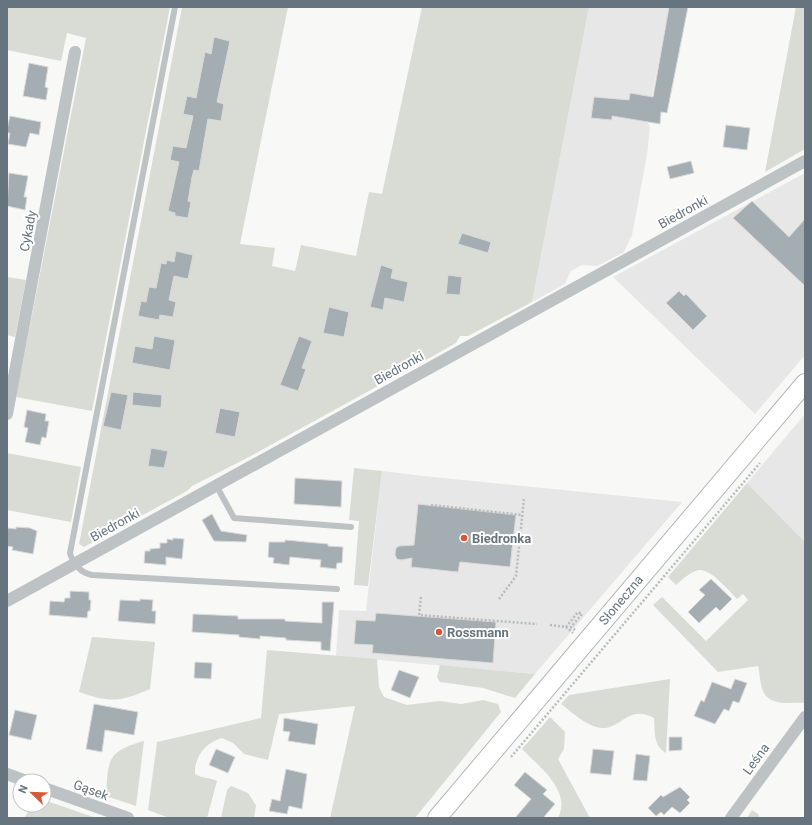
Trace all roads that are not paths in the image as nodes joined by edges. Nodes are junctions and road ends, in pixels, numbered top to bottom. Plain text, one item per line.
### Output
1 (175, 7) edge
2 (75, 52) dead end
3 (805, 162) edge
4 (805, 383) edge
5 (7, 414) edge
6 (216, 485) junction
7 (352, 526) dead end
8 (74, 563) junction
9 (337, 590) dead end
10 (7, 601) edge
11 (805, 717) edge
12 (52, 791) edge
13 (128, 818) edge
14 (437, 818) edge
15 (730, 818) edge

1 - 8 lane
2 - 5 street, Cykady
3 - 6 street, Biedronki
4 - 14 main road, Słoneczna
6 - 7 lane
6 - 8 street, Biedronki
8 - 9 lane
8 - 10 street, Biedronki
11 - 15 street, Leśna
12 - 13 street, Gąsek

